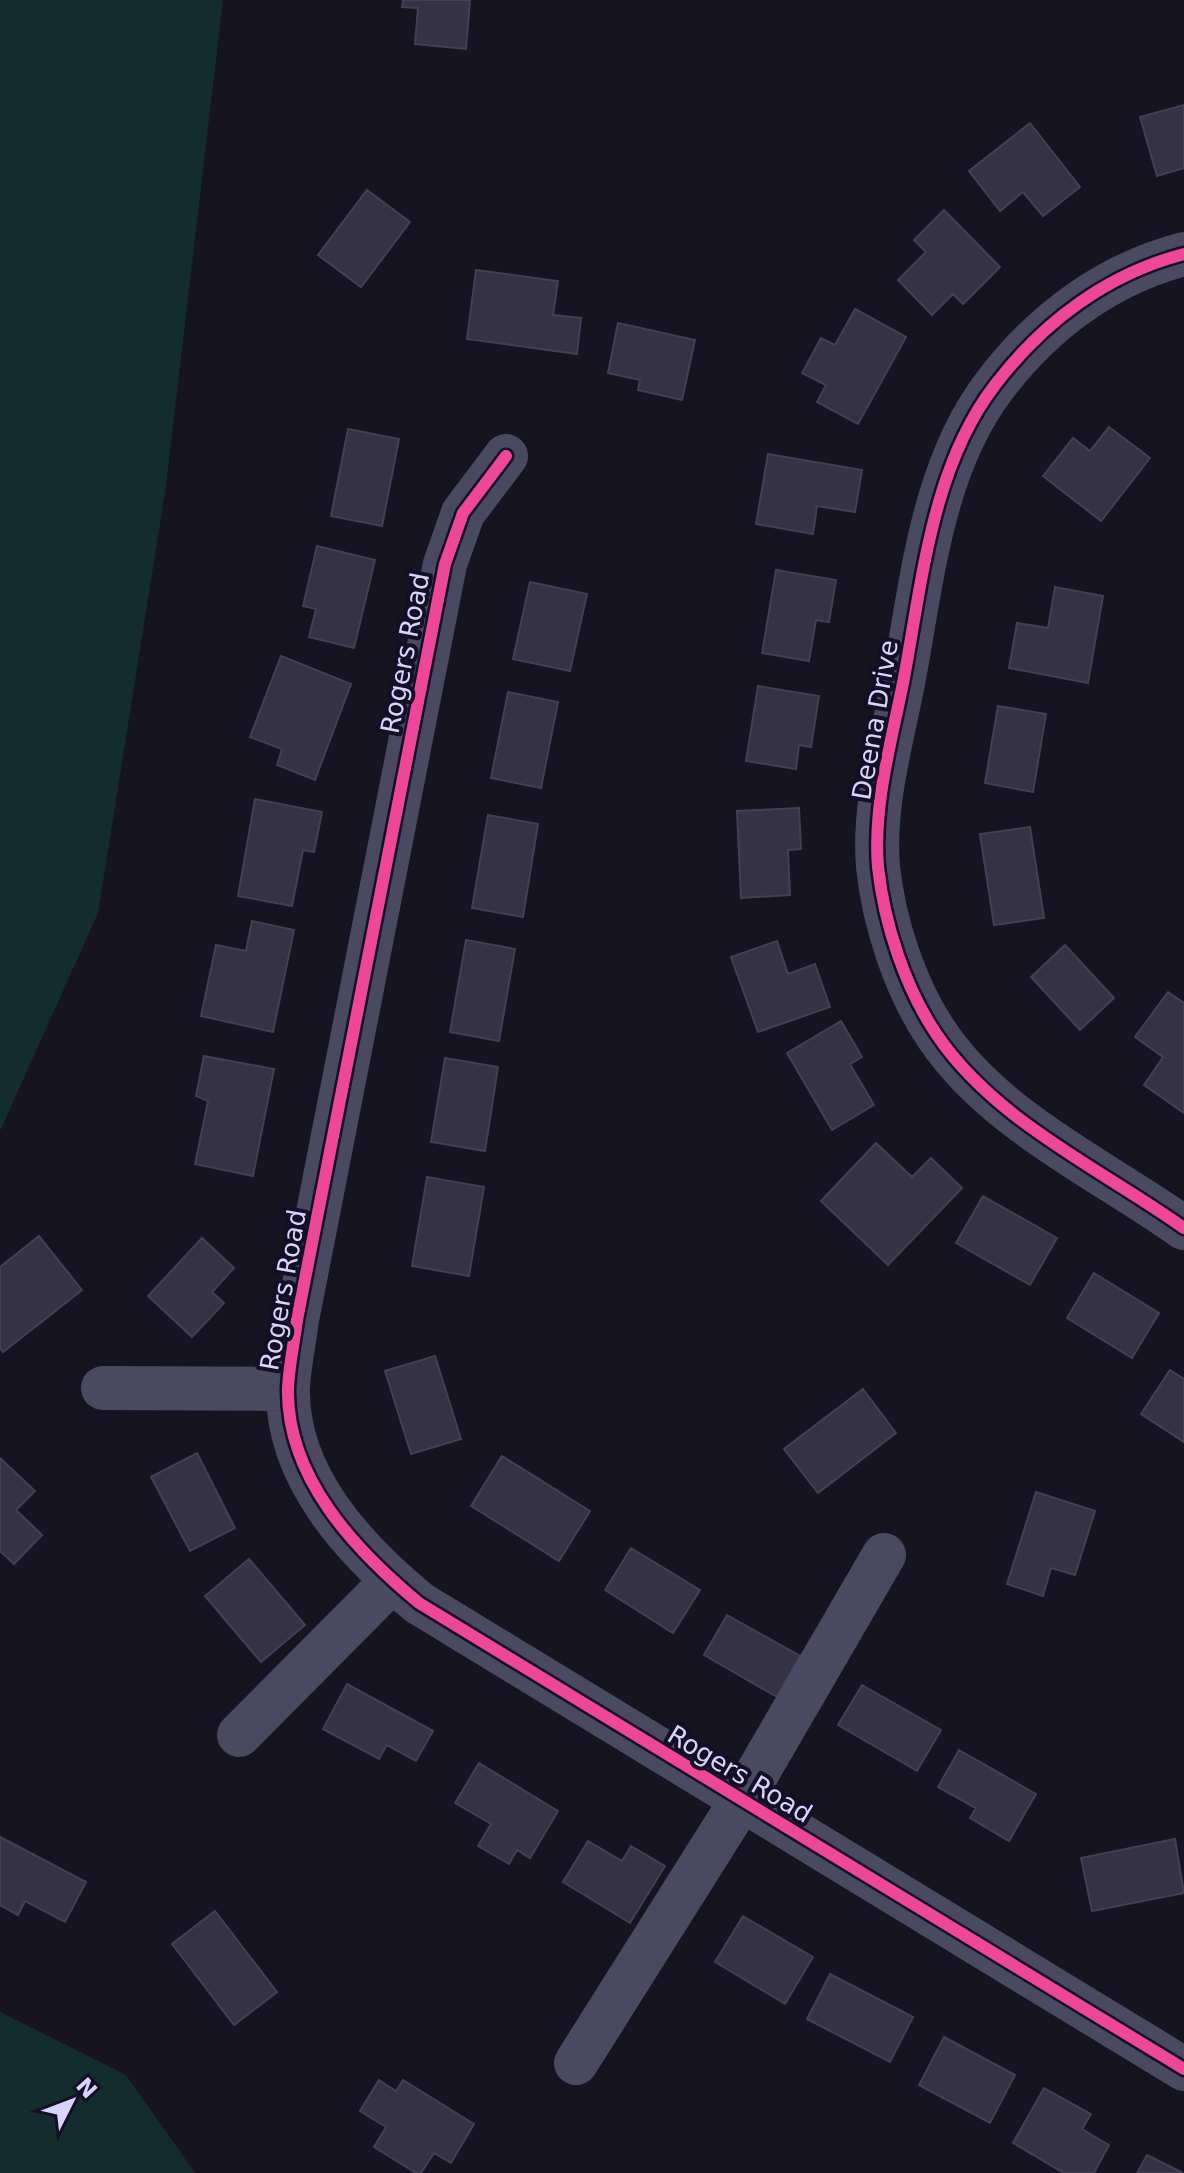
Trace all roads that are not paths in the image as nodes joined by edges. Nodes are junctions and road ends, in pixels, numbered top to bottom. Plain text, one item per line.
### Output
1 (1184, 254) edge
2 (506, 456) dead end
3 (1184, 1228) edge
4 (103, 1388) dead end
5 (288, 1389) junction
6 (884, 1555) dead end
7 (392, 1581) junction
8 (239, 1735) dead end
9 (741, 1801) junction
10 (1177, 2052) edge
11 (576, 2063) dead end

1 - 3 street, Deena Drive
2 - 5 street, Rogers Road
4 - 5 street
5 - 7 street, Rogers Road
6 - 9 street
7 - 8 street
7 - 9 street, Rogers Road
9 - 10 street, Rogers Road
9 - 11 street

